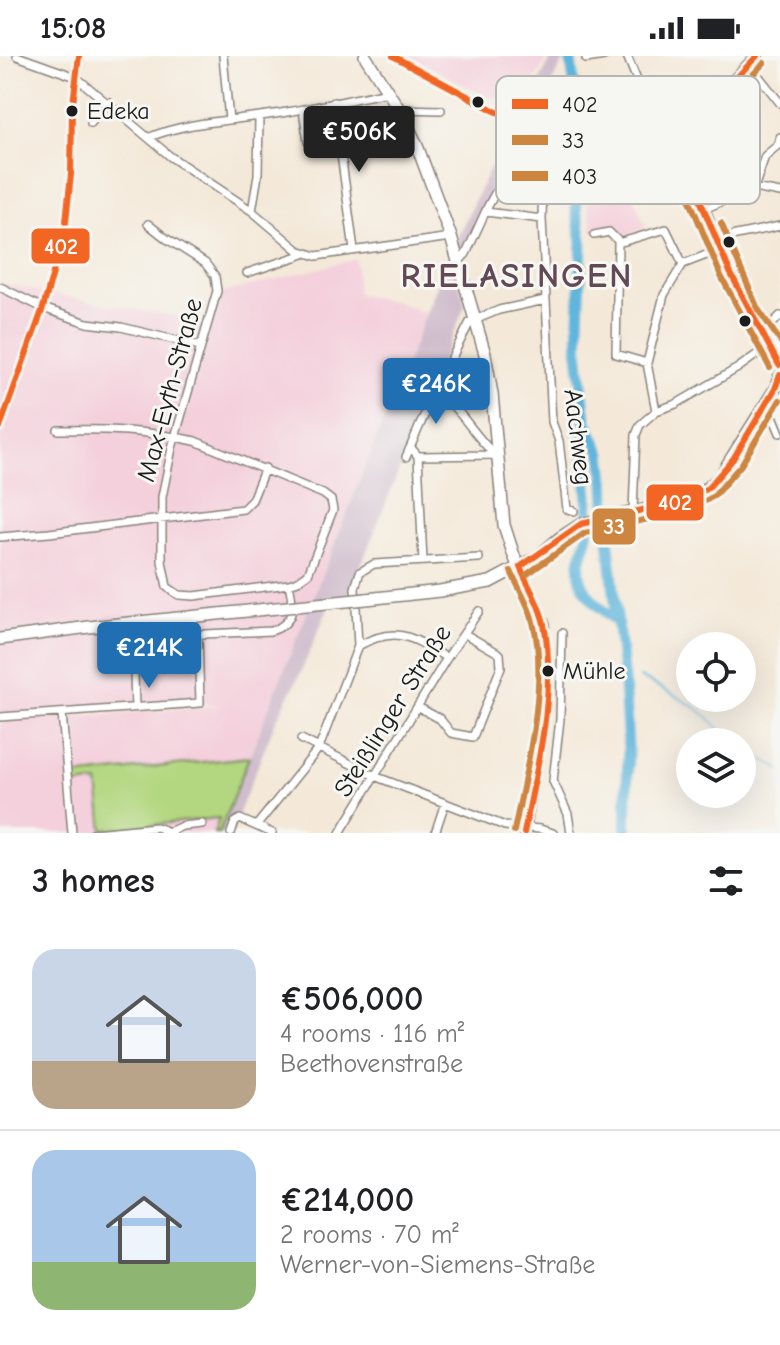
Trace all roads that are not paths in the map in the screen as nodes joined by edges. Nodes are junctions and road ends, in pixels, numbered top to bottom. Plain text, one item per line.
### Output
1 (17, 56) edge
2 (79, 56) edge
3 (223, 56) edge
4 (365, 56) edge
5 (393, 56) edge
6 (604, 56) edge
7 (627, 56) edge
8 (586, 59) dead end
9 (753, 61) edge
10 (635, 76) edge
11 (738, 76) edge
12 (76, 77) junction
13 (389, 92) junction
14 (109, 102) junction
15 (334, 102) junction
16 (780, 103) edge
17 (399, 109) junction
18 (303, 110) junction
19 (441, 110) dead end
20 (496, 111) edge
21 (259, 117) junction
22 (229, 120) junction
23 (91, 123) dead end
24 (150, 137) junction
25 (780, 137) edge
26 (308, 142) dead end
27 (760, 169) edge
28 (760, 189) edge
29 (780, 193) edge
30 (496, 194) edge
31 (542, 204) edge
32 (702, 204) edge
33 (716, 204) edge
34 (704, 209) junction
35 (252, 211) junction
36 (486, 212) junction
37 (542, 219) junction
38 (148, 224) dead end
39 (780, 226) edge
40 (594, 235) dead end
41 (451, 237) junction
42 (619, 242) junction
43 (719, 244) junction
44 (354, 250) junction
45 (304, 254) junction
46 (458, 262) junction
47 (683, 264) junction
48 (247, 273) dead end
49 (0, 287) edge
50 (545, 300) junction
51 (43, 308) junction
52 (780, 316) edge
53 (475, 319) junction
54 (763, 333) junction
55 (200, 346) junction
56 (775, 350) edge
57 (647, 363) junction
58 (780, 365) edge
59 (780, 375) edge
60 (777, 387) edge
61 (434, 393) junction
62 (767, 401) junction
63 (656, 411) junction
64 (0, 427) edge
65 (58, 430) dead end
66 (780, 433) edge
67 (175, 437) junction
68 (412, 449) junction
69 (496, 455) junction
70 (418, 456) junction
71 (406, 457) dead end
72 (265, 468) junction
73 (574, 511) dead end
74 (627, 512) junction
75 (162, 519) junction
76 (0, 537) edge
77 (479, 558) dead end
78 (423, 561) junction
79 (520, 567) junction
80 (289, 584) junction
81 (479, 611) dead end
82 (562, 633) dead end
83 (465, 634) junction
84 (198, 635) junction
85 (0, 639) edge
86 (358, 646) junction
87 (447, 658) junction
88 (135, 707) junction
89 (418, 707) junction
90 (62, 713) junction
91 (0, 717) edge
92 (301, 739) dead end
93 (319, 748) junction
94 (377, 777) junction
95 (445, 803) junction
96 (202, 824) dead end
97 (257, 825) junction
98 (524, 830) edge
99 (169, 832) edge
100 (72, 833) edge
101 (94, 833) edge
102 (231, 833) edge
103 (272, 833) edge
104 (340, 833) edge
105 (435, 833) edge
106 (553, 833) edge
107 (571, 833) edge

1 - 12 street
2 - 12 street
3 - 22 street
4 - 13 main road
5 - 20 street
6 - 8 street
7 - 10 street
9 - 11 main road
9 - 16 street
12 - 14 street
12 - 51 street
13 - 15 street
13 - 17 main road
14 - 23 street
14 - 24 street
15 - 18 street
15 - 44 street
17 - 19 street
17 - 41 main road
18 - 21 street
18 - 26 street
21 - 22 street
21 - 35 street
22 - 24 street
24 - 35 street
25 - 27 street
28 - 29 street
30 - 36 street
31 - 37 street, Aachweg
32 - 34 main road
33 - 34 street
34 - 43 main road
35 - 45 street
36 - 37 street
36 - 46 street
37 - 50 street, Aachweg
38 - 55 street, Max-Eyth-Straße
39 - 43 street
40 - 42 street
41 - 44 street
41 - 46 main road
42 - 47 street
42 - 57 street
43 - 47 street
43 - 54 main road
44 - 45 street
45 - 48 street
46 - 53 main road
47 - 57 street
49 - 51 street
50 - 53 street
50 - 73 street, Aachweg
51 - 55 street
51 - 64 street
52 - 54 street
53 - 61 street
53 - 69 main road
54 - 56 main road
55 - 67 street, Max-Eyth-Straße
56 - 58 main road
56 - 63 street
57 - 63 street
58 - 59 main road
59 - 60 main road
60 - 62 main road
61 - 68 street
61 - 69 street
62 - 66 street
62 - 74 main road
63 - 74 street
65 - 67 street
67 - 72 street
67 - 75 street, Max-Eyth-Straße
68 - 70 street
68 - 71 street
69 - 70 street
69 - 79 main road
70 - 78 street
72 - 75 street
72 - 80 street
74 - 79 main road
75 - 76 street
75 - 80 street, Max-Eyth-Straße
77 - 78 street
78 - 86 street
79 - 85 main road, bridge
79 - 98 main road
80 - 84 street
81 - 83 street, Steißlinger Straße
82 - 107 street
83 - 87 street, Steißlinger Straße
83 - 89 street
84 - 88 street
84 - 88 street
86 - 87 street
86 - 93 street
87 - 89 street, Steißlinger Straße
88 - 90 street
89 - 94 street, Steißlinger Straße
90 - 91 street
90 - 100 street
92 - 93 street
93 - 94 street
93 - 97 street
94 - 95 street
94 - 104 street, Steißlinger Straße
95 - 98 street
95 - 105 street
96 - 99 street
97 - 102 street
97 - 103 street
98 - 106 street
99 - 101 street

